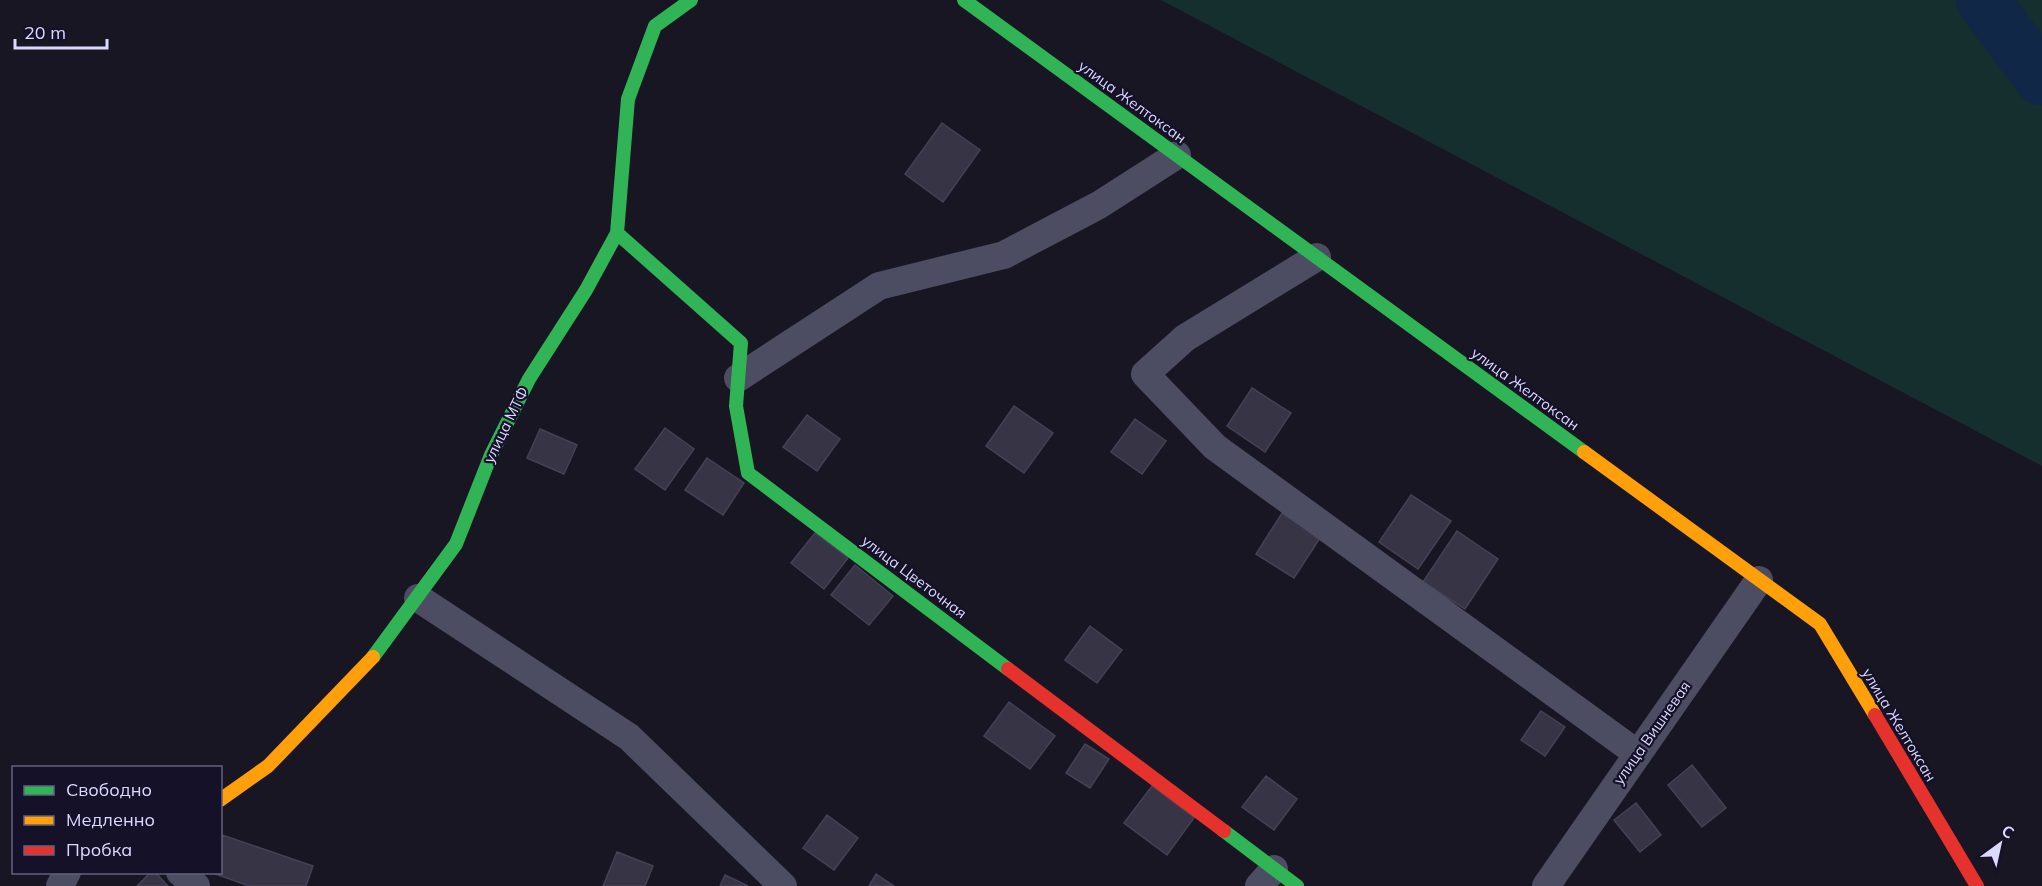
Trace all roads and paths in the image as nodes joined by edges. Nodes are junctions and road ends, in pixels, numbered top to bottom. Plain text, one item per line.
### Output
1 (691, 0) edge
2 (964, 0) edge
3 (1177, 155) junction
4 (617, 233) junction
5 (1317, 257) junction
6 (738, 378) junction
7 (1759, 580) junction
8 (418, 598) junction
9 (1638, 754) junction
10 (222, 799) edge
11 (181, 874) edge
12 (1266, 877) edge
13 (196, 886) edge
14 (783, 886) edge
15 (1297, 886) edge
16 (1546, 886) edge
17 (1977, 886) edge

1 - 4 street, улица МТФ
2 - 3 street, улица Желтоксан
3 - 5 street, улица Желтоксан
3 - 6 street
4 - 6 street, улица Цветочная
4 - 8 street, улица МТФ
5 - 7 street, улица Желтоксан
5 - 9 street
6 - 12 street, улица Цветочная
7 - 9 street, улица Вишневая
7 - 17 street, улица Желтоксан
8 - 10 street, улица МТФ
8 - 14 street
9 - 16 street, улица Вишневая
11 - 13 street
12 - 15 street, улица Цветочная

